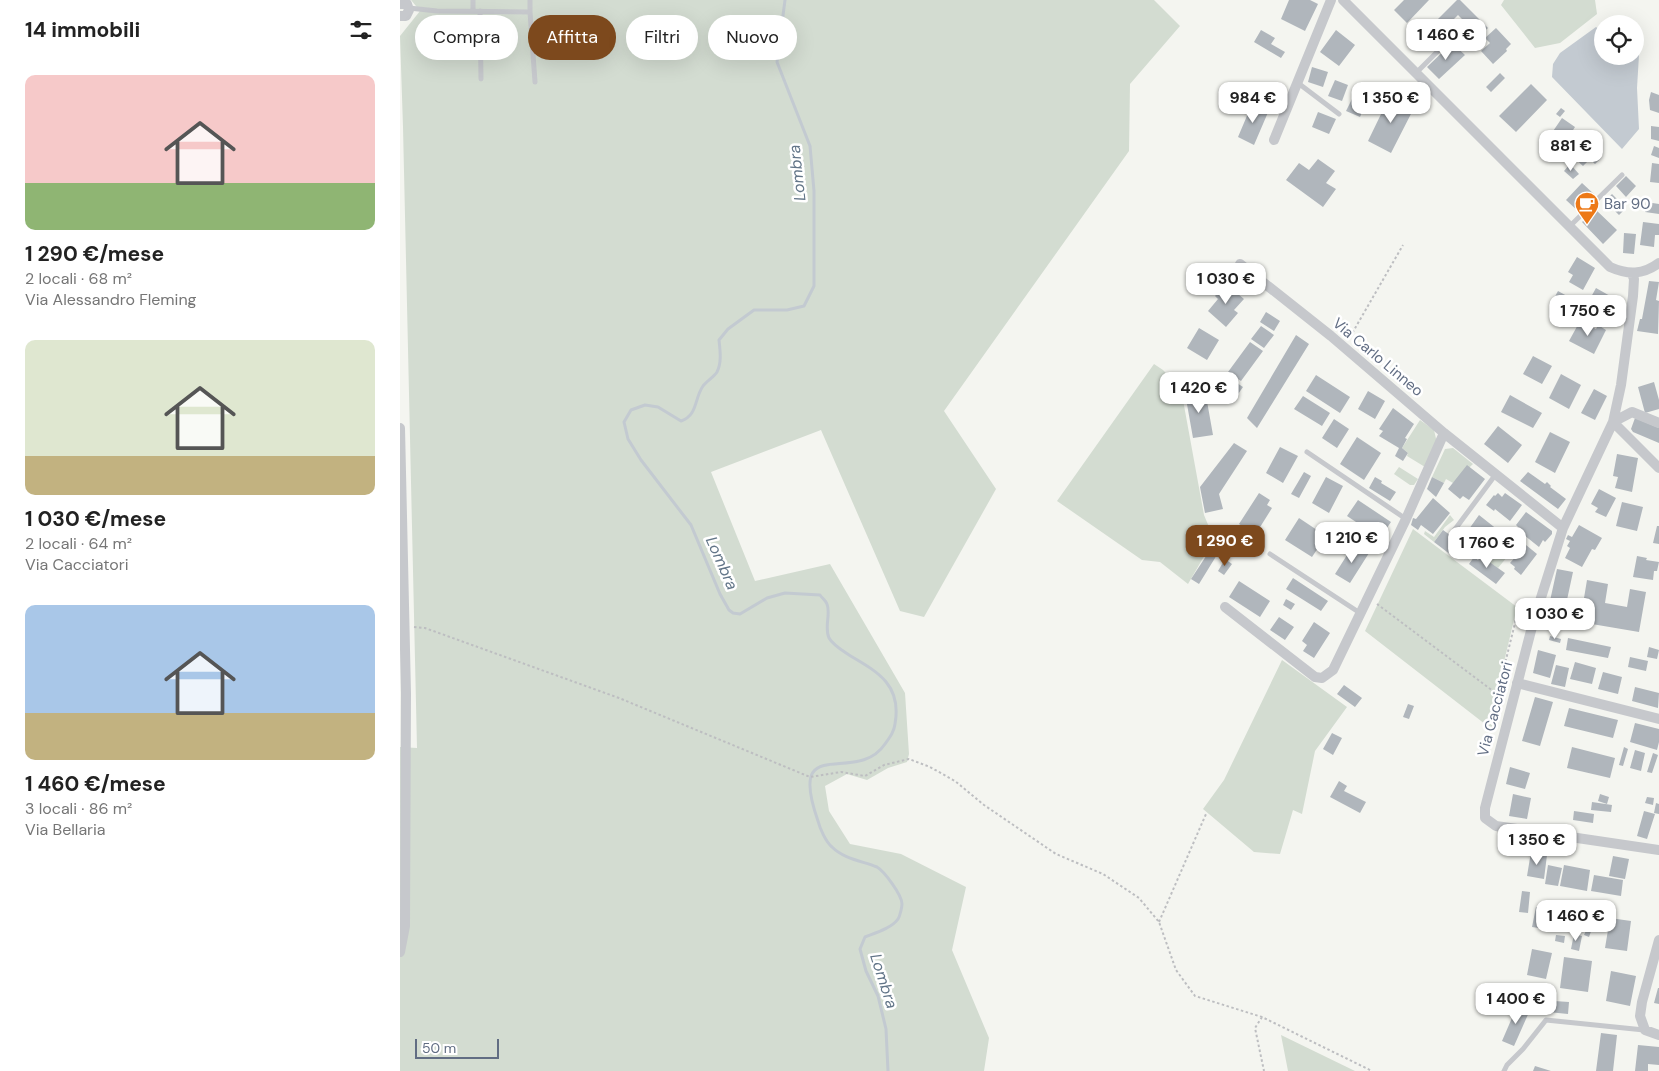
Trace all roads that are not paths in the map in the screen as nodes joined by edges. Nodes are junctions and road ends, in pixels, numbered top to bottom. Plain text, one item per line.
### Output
1 (473, 0) edge
2 (530, 0) edge
3 (1331, 0) edge
4 (1343, 0) edge
5 (402, 10) edge
6 (473, 11) junction
7 (480, 11) junction
8 (530, 12) junction
9 (1450, 38) dead end
10 (1416, 73) junction
11 (480, 79) dead end
12 (535, 82) dead end
13 (1298, 83) junction
14 (1339, 114) dead end
15 (1274, 140) dead end
16 (1622, 175) dead end
17 (1569, 228) junction
18 (1659, 263) edge
19 (1240, 264) dead end
20 (1632, 274) junction
21 (1613, 422) junction
22 (1659, 423) edge
23 (400, 428) edge
24 (1444, 433) junction
25 (1307, 452) dead end
26 (1659, 468) edge
27 (1496, 474) junction
28 (1406, 519) junction
29 (1563, 528) junction
30 (1453, 532) dead end
31 (1270, 554) dead end
32 (1225, 606) dead end
33 (1360, 613) junction
34 (1517, 683) junction
35 (1659, 719) edge
36 (1659, 850) edge
37 (1659, 940) edge
38 (400, 952) edge
39 (1644, 1030) junction
40 (1659, 1036) edge
41 (1504, 1071) edge

1 - 6 lane
2 - 8 lane
3 - 13 street
4 - 10 street
5 - 6 lane
6 - 7 lane
7 - 8 lane
7 - 11 lane
8 - 12 lane
9 - 10 lane
10 - 17 street
13 - 14 lane
13 - 15 street
16 - 17 lane
17 - 20 street
18 - 20 street
19 - 24 street, Via Carlo Linneo
20 - 21 street, Via Cacciatori
21 - 22 street
21 - 26 street
21 - 29 street, Via Cacciatori
23 - 38 street
24 - 27 street, Via Carlo Linneo
24 - 28 street
25 - 28 lane
27 - 29 street, Via Carlo Linneo
27 - 30 lane
28 - 33 street
29 - 34 street, Via Cacciatori
31 - 33 lane
32 - 33 street
34 - 35 street
34 - 36 street, Via Cacciatori
37 - 39 street
39 - 40 street
39 - 41 lane

